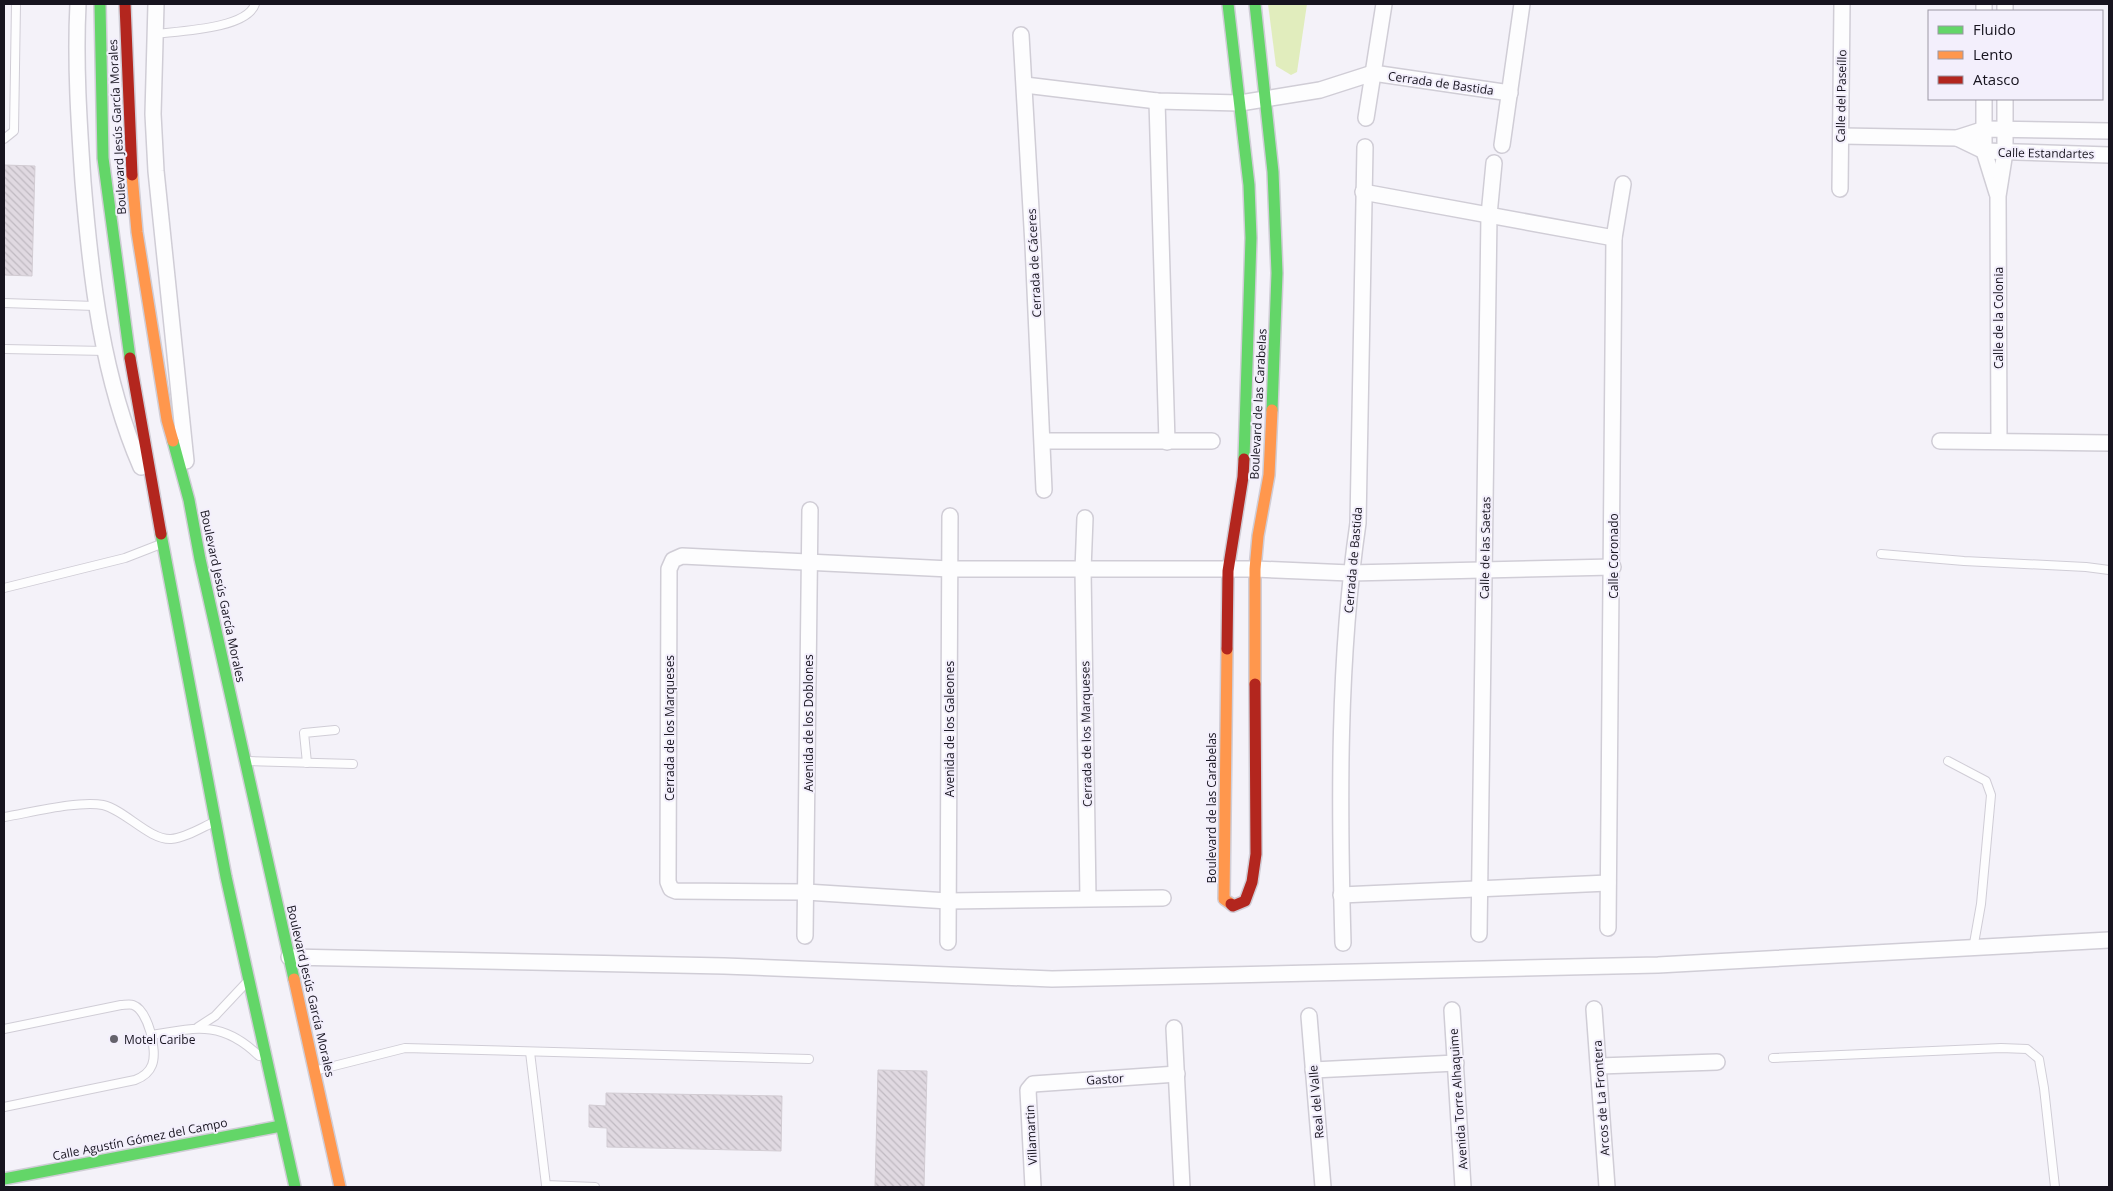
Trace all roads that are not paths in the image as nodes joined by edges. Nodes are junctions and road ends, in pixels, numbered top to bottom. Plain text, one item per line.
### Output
1 (16, 4) edge
2 (78, 4) edge
3 (100, 4) edge
4 (125, 4) edge
5 (156, 4) edge
6 (255, 4) edge
7 (1228, 4) edge
8 (1255, 4) edge
9 (1384, 4) edge
10 (1522, 4) edge
11 (1842, 4) edge
12 (155, 34) junction
13 (1021, 35) dead end
14 (1373, 73) junction
15 (1025, 85) junction
16 (1510, 93) junction
17 (1265, 100) junction
18 (1984, 100) edge
19 (2004, 100) edge
20 (1157, 102) junction
21 (1240, 103) junction
22 (1366, 118) dead end
23 (1984, 129) junction
24 (2004, 130) junction
25 (2109, 131) edge
26 (1841, 136) junction
27 (1957, 138) junction
28 (4, 139) edge
29 (1502, 145) dead end
30 (1365, 147) dead end
31 (1984, 151) junction
32 (2005, 152) junction
33 (2109, 155) edge
34 (1494, 163) dead end
35 (1623, 184) dead end
36 (1840, 189) dead end
37 (1363, 192) junction
38 (1998, 196) junction
39 (1489, 215) junction
40 (1614, 238) junction
41 (4, 303) edge
42 (95, 306) junction
43 (4, 349) edge
44 (106, 351) junction
45 (1212, 441) dead end
46 (1940, 441) dead end
47 (1999, 441) junction
48 (1043, 442) junction
49 (1167, 442) junction
50 (2109, 443) edge
51 (1044, 490) dead end
52 (153, 494) junction
53 (189, 500) junction
54 (810, 510) dead end
55 (950, 516) dead end
56 (1085, 518) dead end
57 (162, 544) junction
58 (1881, 554) dead end
59 (809, 561) junction
60 (1613, 567) junction
61 (950, 569) junction
62 (1255, 569) junction
63 (1485, 569) junction
64 (1083, 570) junction
65 (2109, 570) edge
66 (1228, 571) junction
67 (1350, 573) junction
68 (4, 588) edge
69 (335, 730) dead end
70 (244, 761) junction
71 (1948, 761) dead end
72 (307, 763) junction
73 (354, 764) dead end
74 (4, 817) edge
75 (215, 821) junction
76 (1608, 884) junction
77 (1480, 889) junction
78 (806, 892) junction
79 (1341, 895) junction
80 (1088, 898) junction
81 (1162, 898) dead end
82 (948, 901) junction
83 (1608, 928) dead end
84 (1479, 934) dead end
85 (805, 936) dead end
86 (2109, 940) edge
87 (948, 942) dead end
88 (1343, 943) dead end
89 (1973, 949) junction
90 (289, 956) junction
91 (248, 980) junction
92 (1594, 1009) dead end
93 (1452, 1010) dead end
94 (1309, 1016) dead end
95 (198, 1027) junction
96 (1174, 1028) dead end
97 (4, 1029) edge
98 (152, 1035) junction
99 (530, 1052) junction
100 (1773, 1058) dead end
101 (809, 1059) dead end
102 (1717, 1062) dead end
103 (267, 1063) junction
104 (1456, 1063) junction
105 (1599, 1066) junction
106 (1313, 1070) junction
107 (316, 1071) junction
108 (1177, 1074) junction
109 (1033, 1084) joint
110 (4, 1107) edge
111 (281, 1126) junction
112 (291, 1173) junction
113 (4, 1179) edge
114 (546, 1186) edge
115 (289, 1187) edge
116 (295, 1187) edge
117 (340, 1187) edge
118 (595, 1187) edge
119 (1034, 1187) edge
120 (1182, 1187) edge
121 (1323, 1187) edge
122 (1463, 1187) edge
123 (1608, 1187) edge
124 (2055, 1187) edge

1 - 28 lane
2 - 42 street
3 - 52 main road, Boulevard Jesús García Morales
4 - 53 main road, Boulevard Jesús García Morales
5 - 12 street
6 - 12 lane
7 - 21 main road, Boulevard de las Carabelas
8 - 17 main road, Boulevard de las Carabelas
9 - 14 street, Cerrada de Bastida
10 - 16 street, Cerrada de Bastida
11 - 26 street, Calle del Paseíllo
12 - 53 street
13 - 15 street, Cerrada de Cáceres
14 - 16 street, Cerrada de Bastida
14 - 17 street, Cerrada de Bastida
14 - 22 street
15 - 20 street
15 - 48 street, Cerrada de Cáceres
16 - 29 street
17 - 21 street, Cerrada de Bastida
17 - 62 main road, Boulevard de las Carabelas
18 - 23 street, Calle de la Colonia
19 - 24 street, Calle de la Colonia
20 - 21 street
20 - 49 street
21 - 66 main road, Boulevard de las Carabelas
23 - 24 street, Calle Estandartes
23 - 27 street, Calle Estandartes
23 - 31 street, Calle de la Colonia
24 - 25 street, Calle Estandartes
24 - 32 street, Calle de la Colonia
26 - 27 street, Calle Estandartes
26 - 36 street, Calle del Paseíllo
27 - 31 street, Calle Estandartes
30 - 37 street, Cerrada de Bastida
31 - 32 street, Calle Estandartes
31 - 38 street, Calle de la Colonia
32 - 33 street, Calle Estandartes
32 - 38 street, Calle de la Colonia
34 - 39 street, Calle de las Saetas
35 - 40 street, Calle Coronado
37 - 39 street
37 - 67 street, Cerrada de Bastida
38 - 47 street, Calle de la Colonia
39 - 40 street
39 - 63 street, Calle de las Saetas
40 - 60 street, Calle Coronado
41 - 42 lane
42 - 44 street
43 - 44 lane
44 - 52 street
45 - 49 street
46 - 47 street
47 - 50 street
48 - 49 street
48 - 51 street, Cerrada de Cáceres
52 - 57 main road, Boulevard Jesús García Morales
53 - 70 main road, Boulevard Jesús García Morales
54 - 59 street, Avenida de los Doblones
55 - 61 street, Avenida de los Galeones
56 - 64 street, Cerrada de los Marqueses
57 - 68 lane
57 - 75 main road, Boulevard Jesús García Morales
58 - 65 lane
59 - 61 street, Cerrada de los Marqueses
59 - 78 street, Avenida de los Doblones
59 - 78 street, Cerrada de los Marqueses
60 - 63 street, Cerrada de los Marqueses
60 - 76 street, Calle Coronado
61 - 64 street, Cerrada de los Marqueses
61 - 82 street, Avenida de los Galeones
62 - 66 street, Cerrada de los Marqueses
62 - 66 main road, Boulevard de las Carabelas
62 - 67 street, Cerrada de los Marqueses
63 - 67 street, Cerrada de los Marqueses
63 - 77 street, Calle de las Saetas
64 - 66 street, Cerrada de los Marqueses
64 - 80 street, Cerrada de los Marqueses
67 - 79 street, Cerrada de Bastida
69 - 72 lane
70 - 72 lane
70 - 90 main road, Boulevard Jesús García Morales
71 - 89 lane
72 - 73 lane
74 - 75 lane
75 - 91 main road, Boulevard Jesús García Morales
76 - 77 street
76 - 83 street, Calle Coronado
77 - 79 street
77 - 84 street, Calle de las Saetas
78 - 82 street, Cerrada de los Marqueses
78 - 85 street, Avenida de los Doblones
79 - 88 street, Cerrada de Bastida
80 - 81 street, Cerrada de los Marqueses
80 - 82 street, Cerrada de los Marqueses
82 - 87 street, Avenida de los Galeones
86 - 89 street
89 - 90 street
90 - 107 main road, Boulevard Jesús García Morales
91 - 95 lane
91 - 103 main road, Boulevard Jesús García Morales
92 - 105 street, Arcos de La Frontera
93 - 104 street, Avenida Torre Alhaquime
94 - 106 street, Real del Valle
95 - 98 lane
95 - 103 lane
96 - 108 street
97 - 98 lane
98 - 110 lane
99 - 101 lane
99 - 107 lane
99 - 114 lane
100 - 124 lane
102 - 105 street
103 - 111 main road, Boulevard Jesús García Morales
104 - 106 street
104 - 122 street, Avenida Torre Alhaquime
105 - 123 street, Arcos de La Frontera
106 - 121 street, Real del Valle
107 - 117 main road, Boulevard Jesús García Morales
108 - 109 street, Gastor
108 - 120 street
109 - 119 street, Villamartin
111 - 112 main road, Boulevard Jesús García Morales
111 - 113 main road, Calle Agustín Gómez del Campo
112 - 115 lane
112 - 116 main road, Boulevard Jesús García Morales
114 - 118 lane

